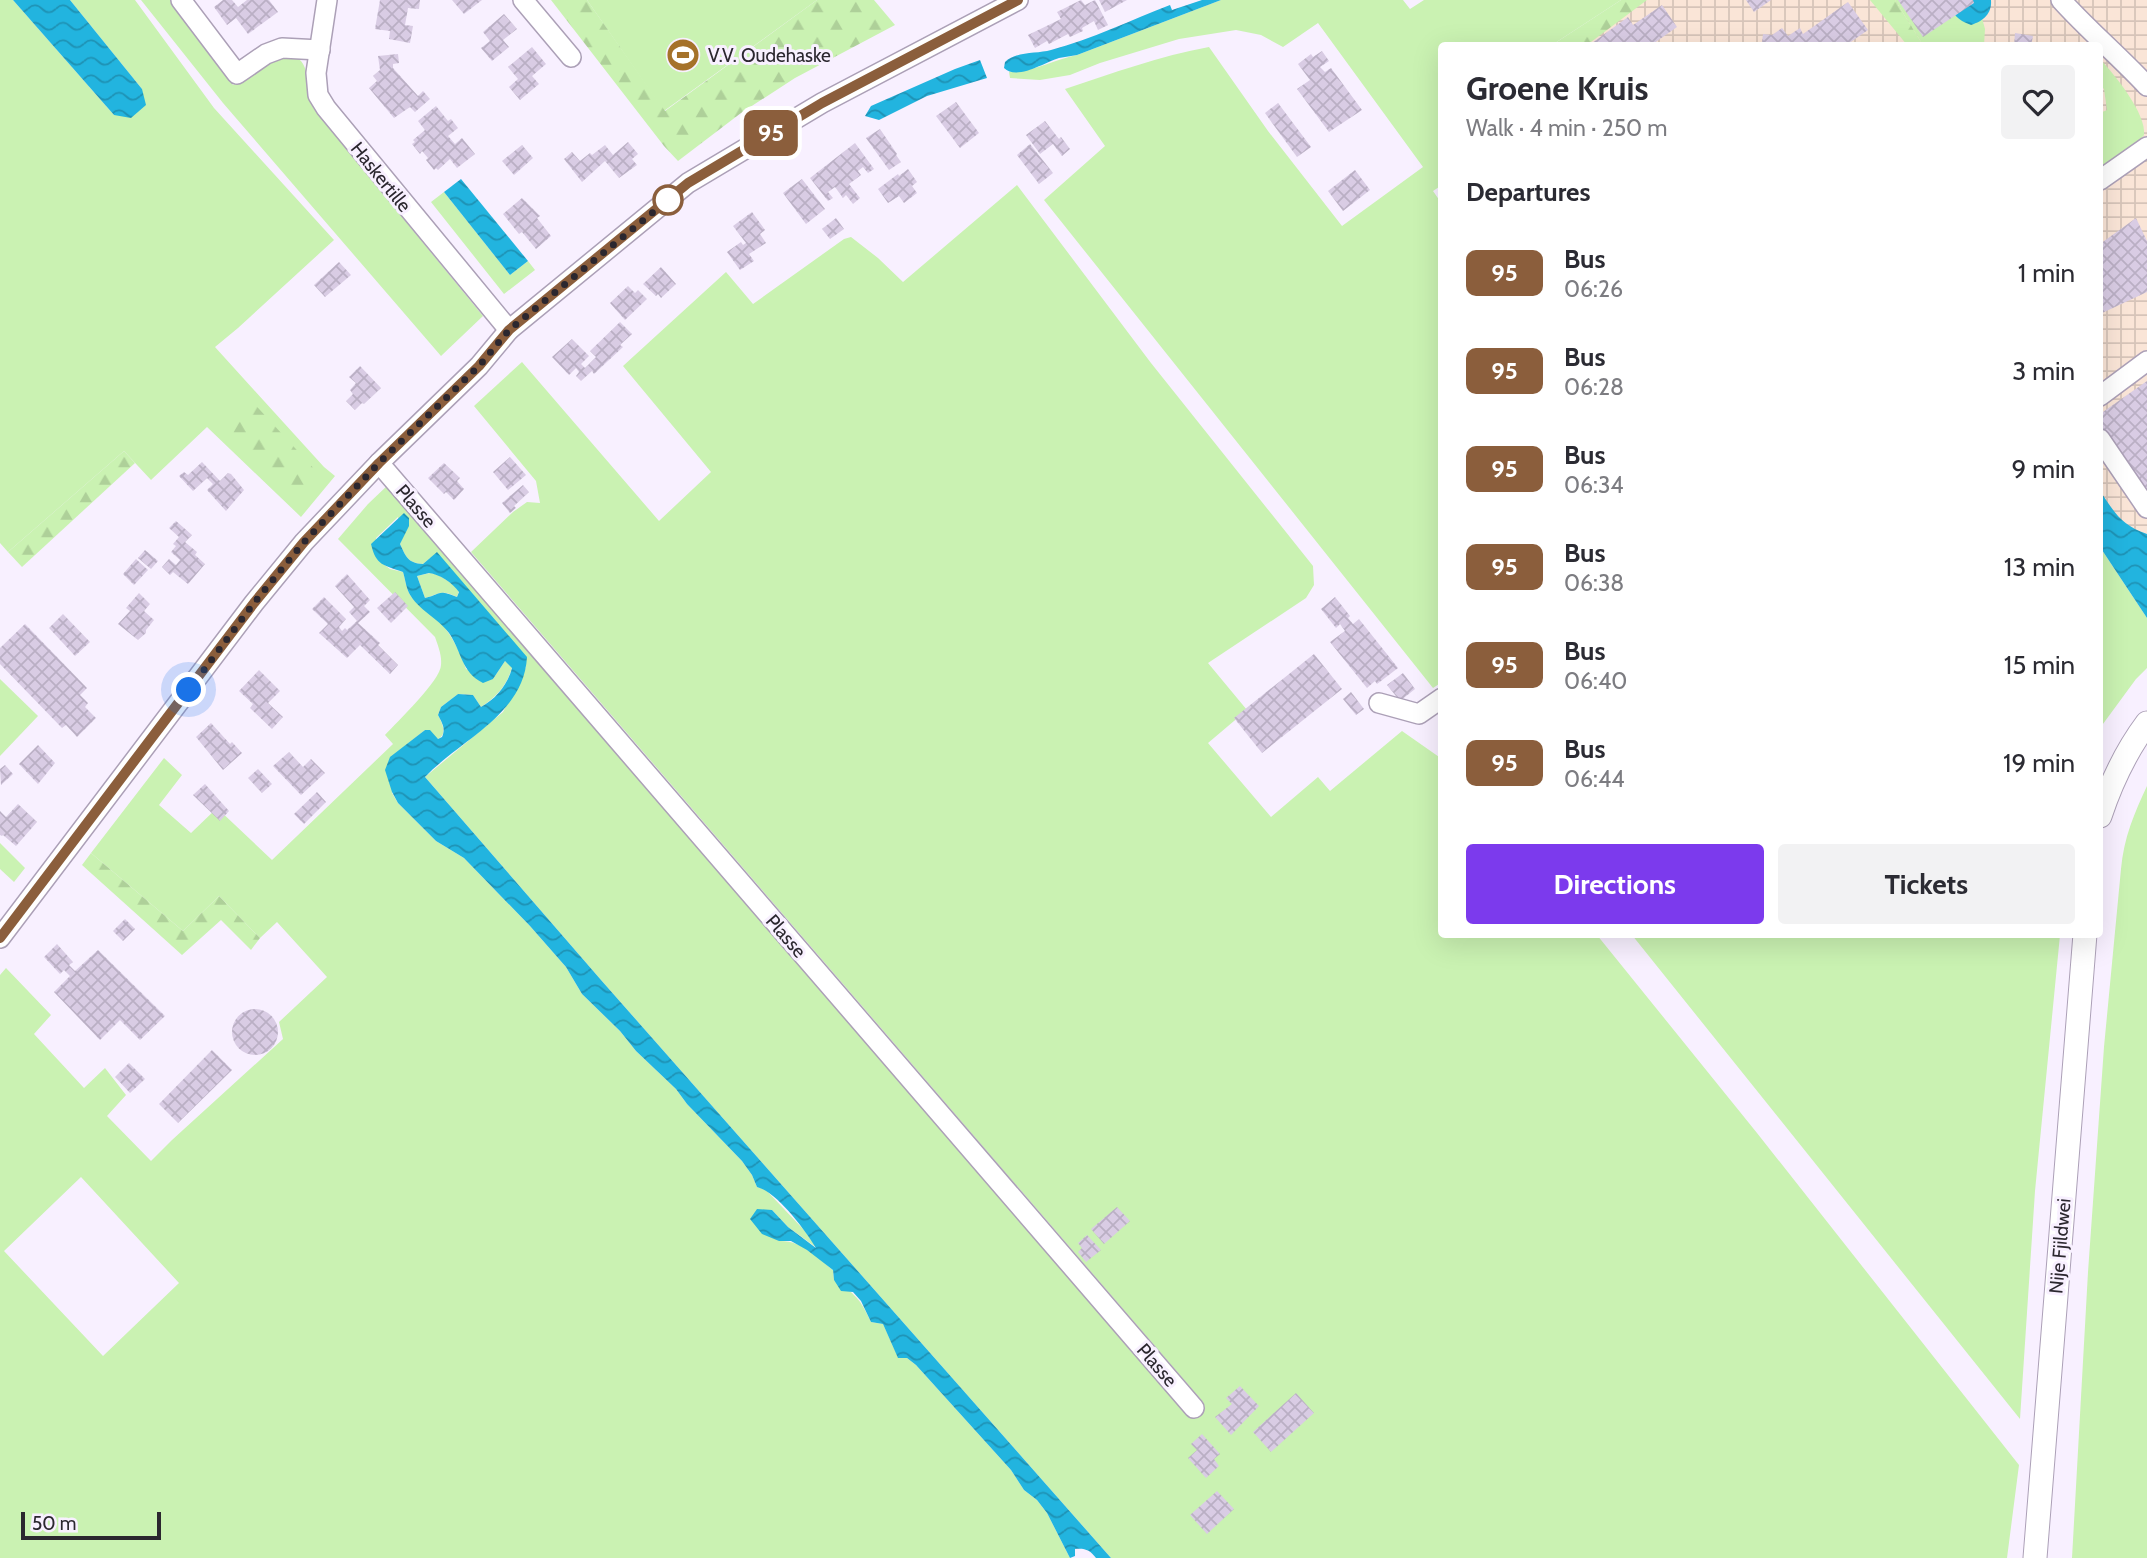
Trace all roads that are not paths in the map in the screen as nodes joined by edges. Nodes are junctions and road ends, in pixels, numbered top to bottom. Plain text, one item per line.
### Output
1 (181, 0) edge
2 (327, 0) edge
3 (523, 0) edge
4 (1018, 0) edge
5 (2061, 0) edge
6 (995, 5) edge
7 (320, 50) junction
8 (571, 57) dead end
9 (2147, 86) edge
10 (2147, 148) edge
11 (2103, 178) edge
12 (509, 330) junction
13 (2147, 362) edge
14 (2103, 394) edge
15 (2103, 443) edge
16 (379, 463) junction
17 (2147, 508) edge
18 (1438, 701) edge
19 (1379, 703) dead end
20 (2147, 723) edge
21 (2103, 807) edge
22 (0, 938) edge
23 (2085, 938) edge
24 (1194, 1408) dead end
25 (2035, 1558) edge

1 - 7 street
2 - 7 street, Haskertille
3 - 8 street
4 - 6 street
5 - 9 street
6 - 12 street
7 - 12 street, Haskertille
10 - 11 street
12 - 16 street
13 - 14 street
15 - 17 street
16 - 22 street
16 - 24 street, Plasse
18 - 19 street
20 - 21 main road
23 - 25 main road, Nije Fjildwei

